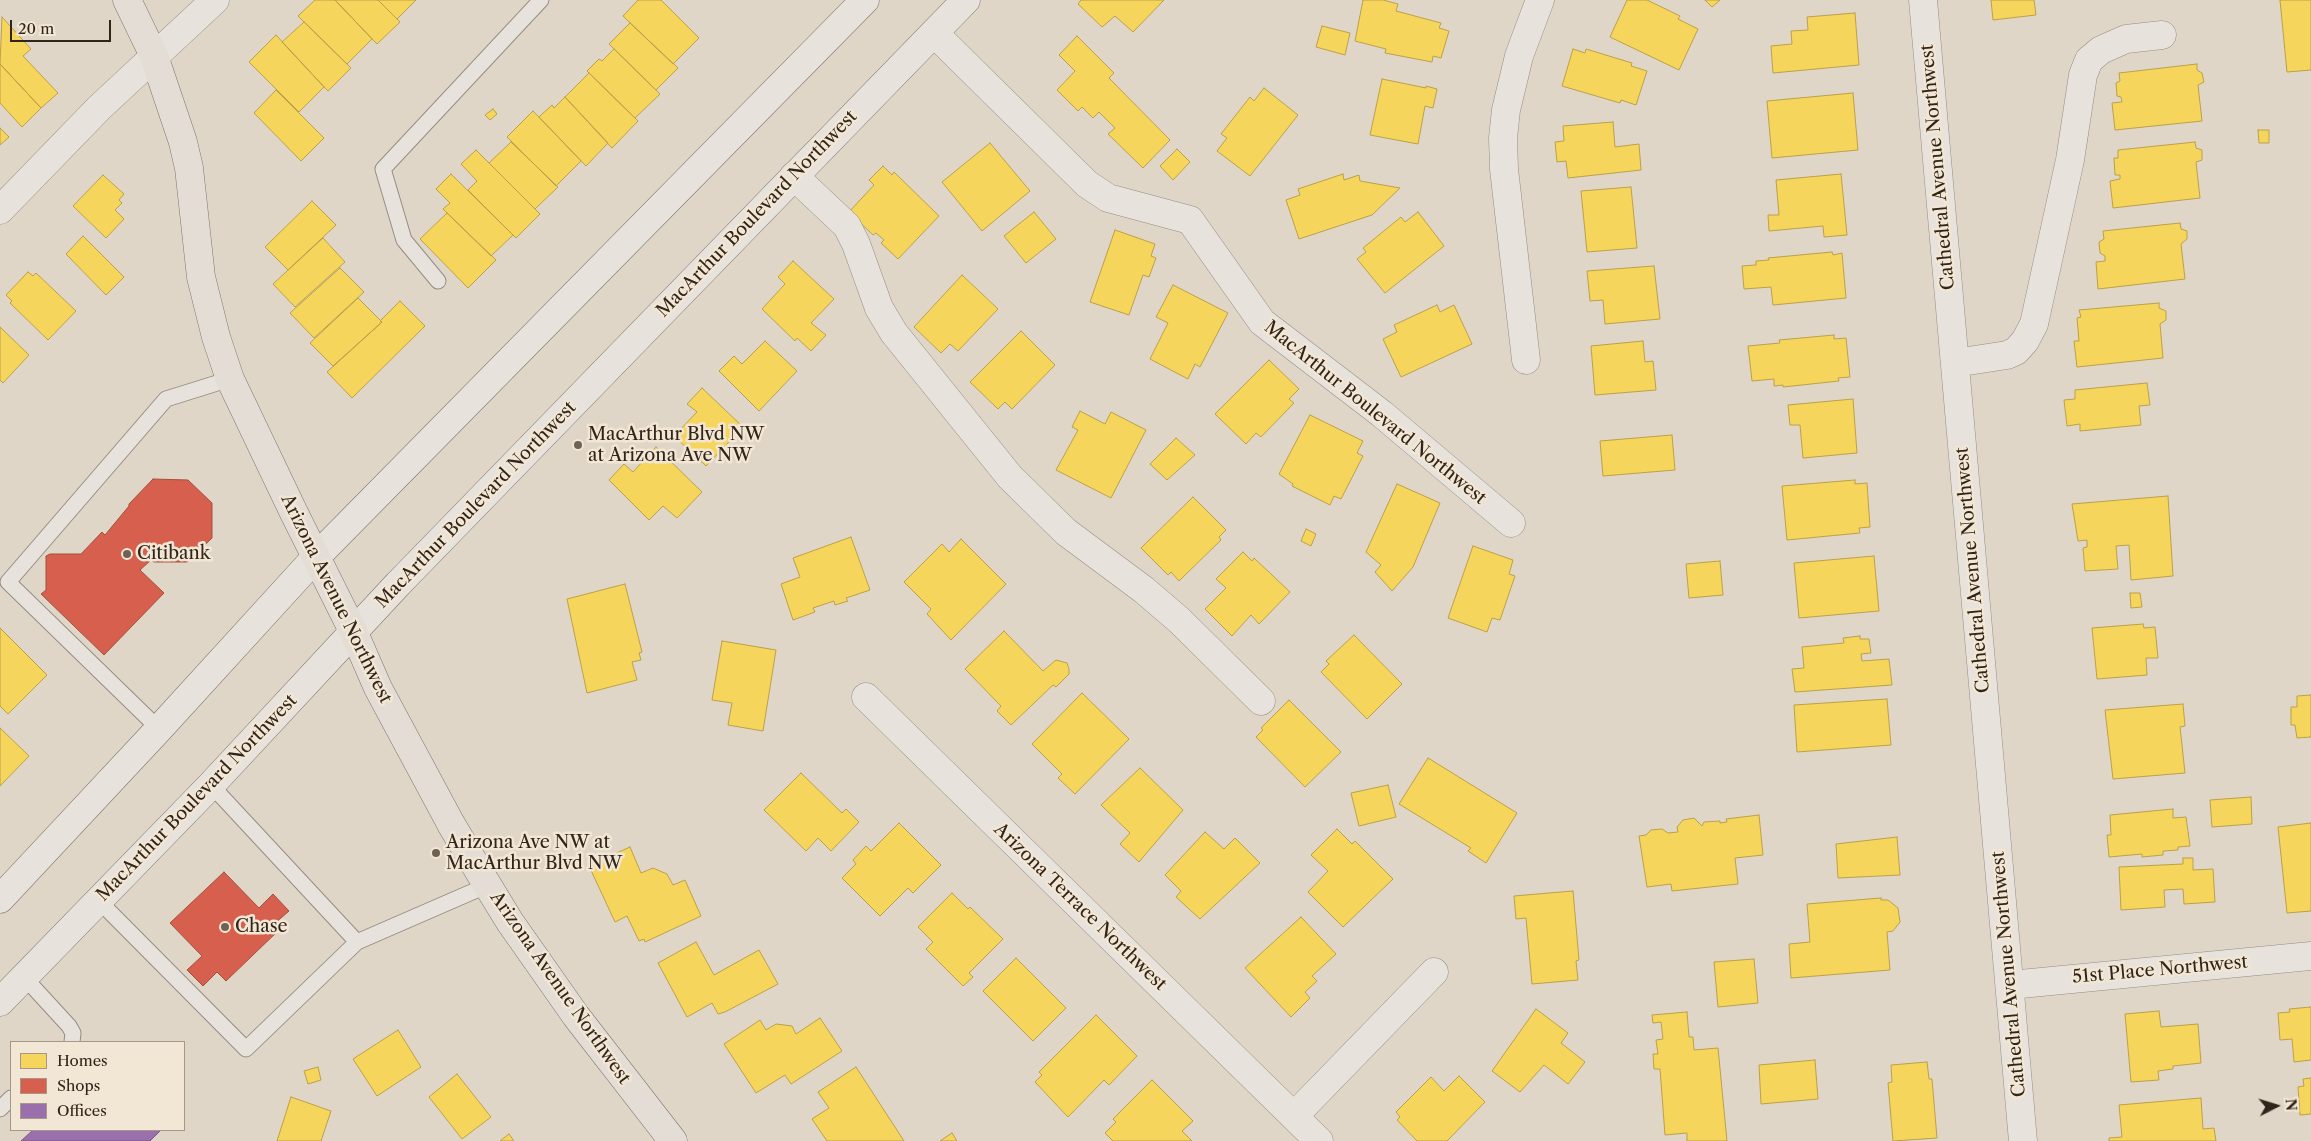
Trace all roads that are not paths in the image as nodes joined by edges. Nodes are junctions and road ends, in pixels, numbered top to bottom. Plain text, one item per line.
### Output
1 (127, 0) edge
2 (215, 0) edge
3 (541, 0) edge
4 (865, 0) edge
5 (966, 0) edge
6 (1540, 0) edge
7 (1923, 0) edge
8 (934, 33) junction
9 (2162, 34) dead end
10 (154, 56) junction
11 (794, 176) junction
12 (0, 210) edge
13 (438, 281) dead end
14 (1526, 360) dead end
15 (1955, 363) junction
16 (230, 378) junction
17 (1511, 524) dead end
18 (316, 557) junction
19 (354, 633) junction
20 (866, 697) dead end
21 (1261, 701) dead end
22 (159, 730) junction
23 (211, 784) junction
24 (488, 885) junction
25 (0, 899) edge
26 (99, 900) junction
27 (357, 942) junction
28 (2311, 956) edge
29 (1434, 972) dead end
30 (24, 977) junction
31 (2010, 985) junction
32 (0, 1002) edge
33 (72, 1041) edge
34 (10, 1099) edge
35 (0, 1109) edge
36 (1294, 1116) junction
37 (673, 1141) edge
38 (1319, 1141) edge
39 (2023, 1141) edge

1 - 10 main road, Arizona Avenue Northwest
2 - 10 street
3 - 13 lane
4 - 18 street
5 - 8 street, MacArthur Boulevard Northwest
6 - 14 street
7 - 15 street, Cathedral Avenue Northwest
8 - 11 street, MacArthur Boulevard Northwest
8 - 17 street, MacArthur Boulevard Northwest
9 - 15 street
10 - 12 street
10 - 16 main road, Arizona Avenue Northwest
11 - 19 street, MacArthur Boulevard Northwest
11 - 21 street
15 - 31 street, Cathedral Avenue Northwest
16 - 18 main road, Arizona Avenue Northwest
16 - 22 lane
18 - 19 main road, Arizona Avenue Northwest
18 - 22 street
19 - 23 street, MacArthur Boulevard Northwest
19 - 24 main road, Arizona Avenue Northwest
20 - 36 street, Arizona Terrace Northwest
22 - 25 street
23 - 26 street, MacArthur Boulevard Northwest
23 - 27 lane
24 - 27 lane
24 - 37 main road, Arizona Avenue Northwest
26 - 27 lane
26 - 30 street, MacArthur Boulevard Northwest
28 - 31 street, 51st Place Northwest
29 - 36 street
30 - 32 street, MacArthur Boulevard Northwest
30 - 33 lane
31 - 39 street, Cathedral Avenue Northwest
34 - 35 lane
36 - 38 street, Arizona Terrace Northwest

